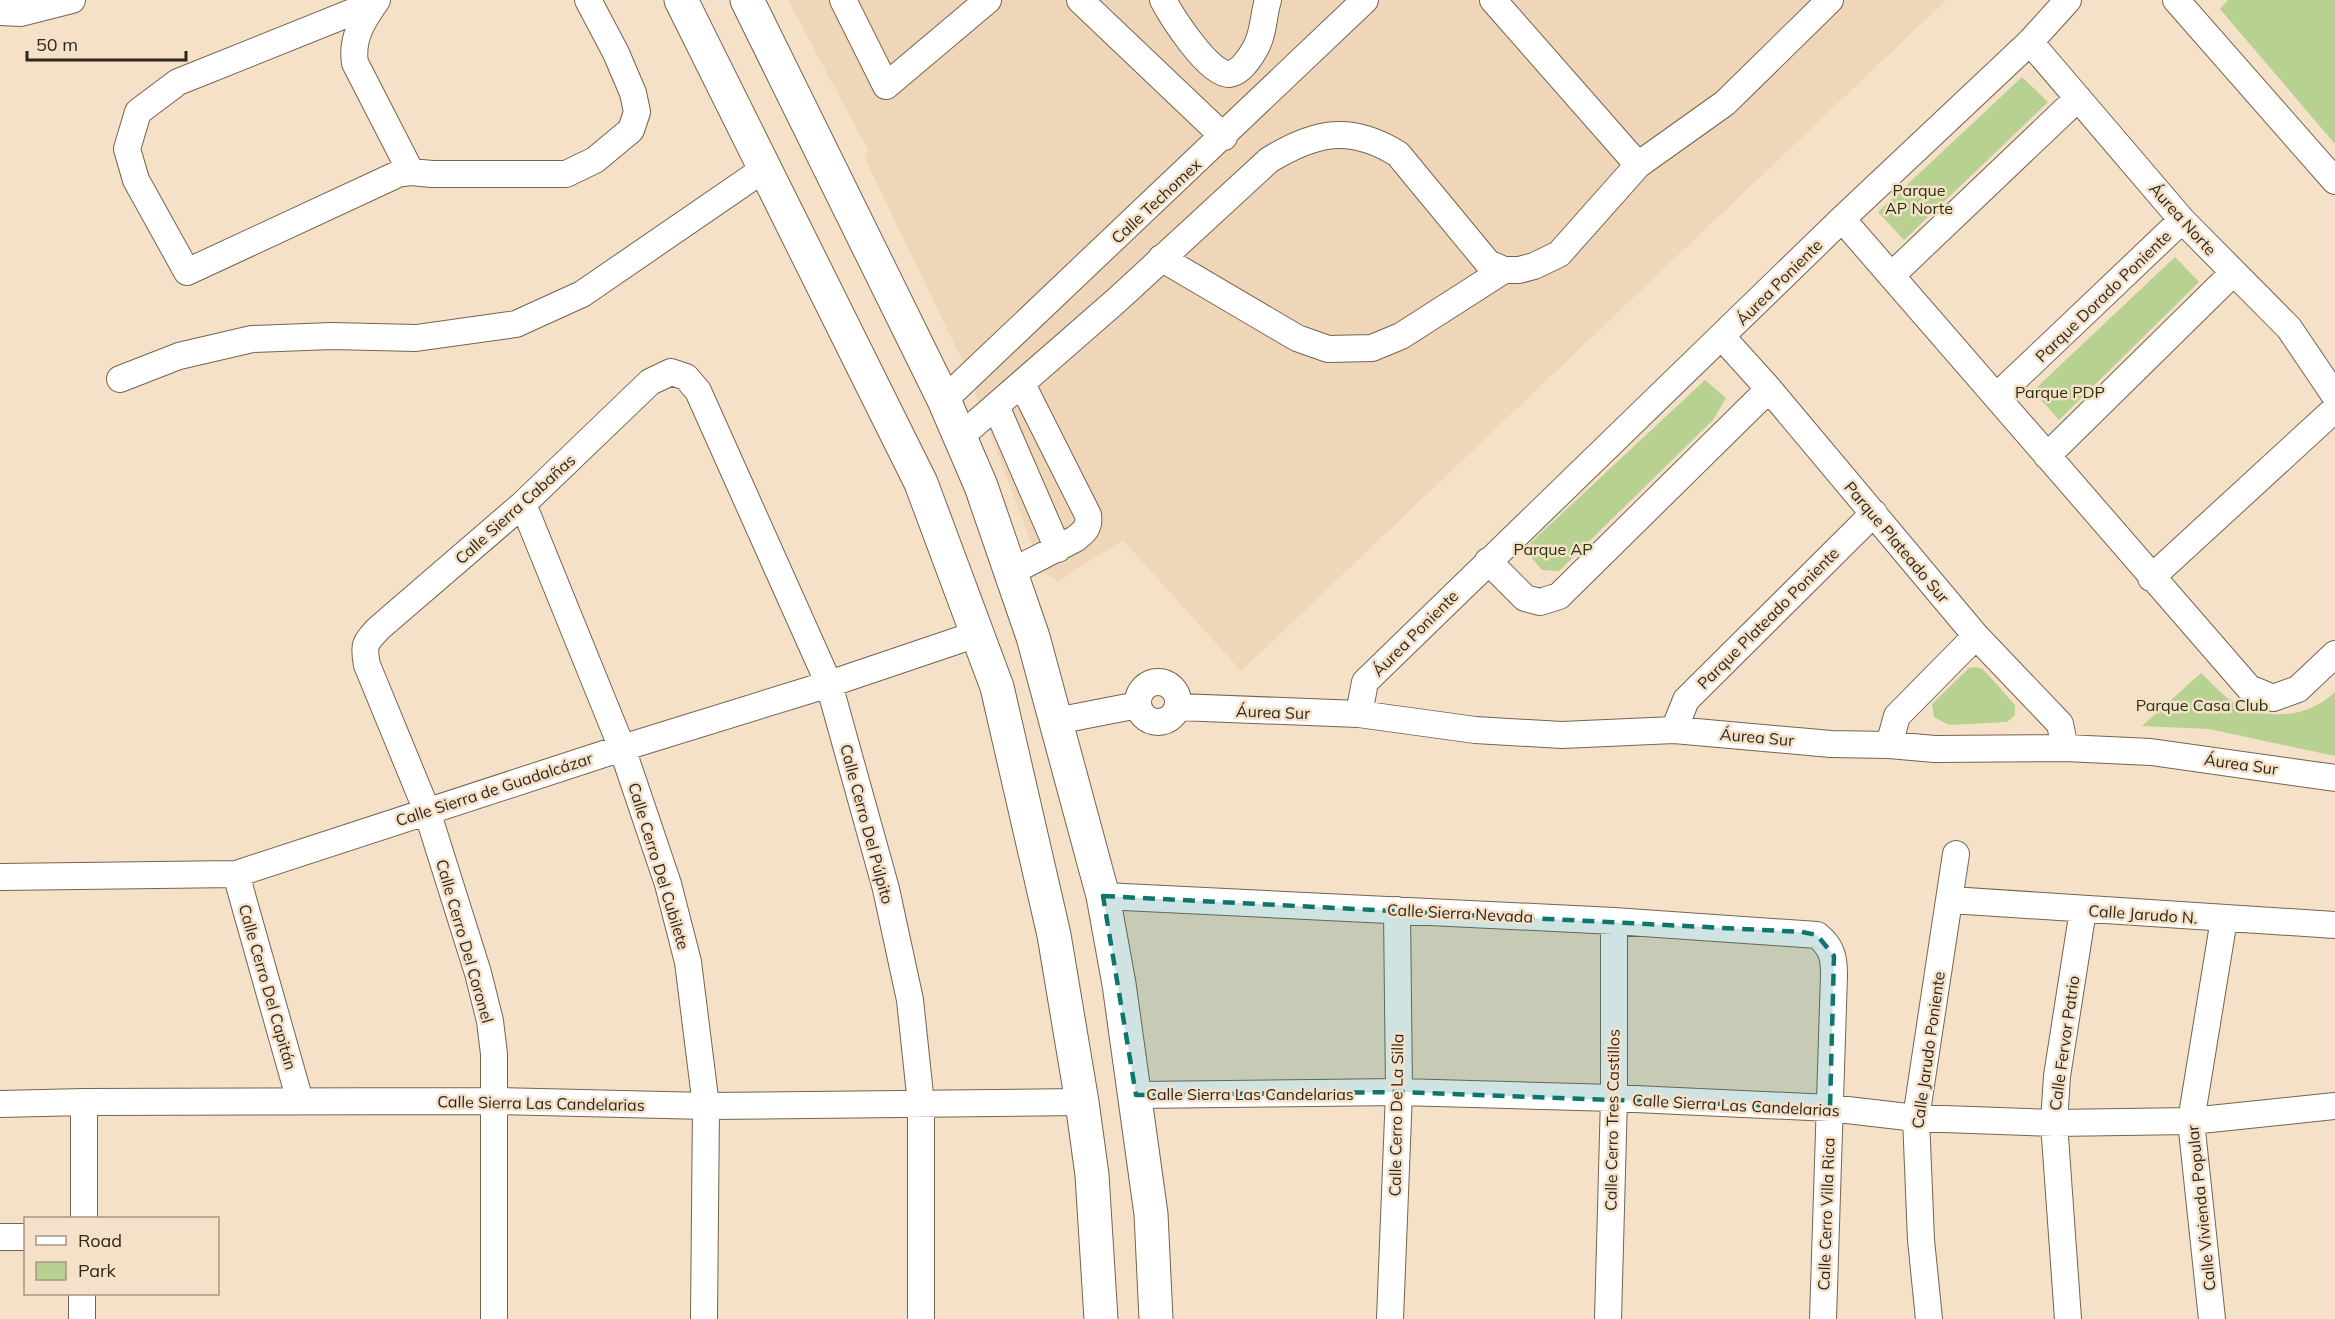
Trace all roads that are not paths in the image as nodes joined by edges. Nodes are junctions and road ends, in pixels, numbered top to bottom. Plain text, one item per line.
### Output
1 (72, 0) edge
2 (588, 0) edge
3 (681, 0) edge
4 (747, 0) edge
5 (843, 0) edge
6 (988, 0) edge
7 (1080, 0) edge
8 (1163, 0) edge
9 (1268, 0) edge
10 (1365, 0) edge
11 (1492, 0) edge
12 (1830, 0) edge
13 (2068, 0) edge
14 (376, 1) edge
15 (2184, 3) edge
16 (0, 12) edge
17 (2030, 42) junction
18 (2078, 98) junction
19 (1224, 137) junction
20 (1638, 165) junction
21 (764, 169) junction
22 (411, 172) junction
23 (2335, 181) edge
24 (1842, 219) junction
25 (2182, 220) junction
26 (1161, 258) junction
27 (1504, 270) junction
28 (2233, 273) junction
29 (1892, 275) junction
30 (1722, 338) junction
31 (671, 372) joint
32 (120, 379) dead end
33 (1022, 384) junction
34 (1769, 389) junction
35 (1997, 396) junction
36 (2335, 396) edge
37 (944, 400) junction
38 (996, 406) junction
39 (2335, 409) edge
40 (960, 437) junction
41 (2047, 456) junction
42 (523, 504) junction
43 (1874, 513) junction
44 (1058, 549) junction
45 (1488, 561) junction
46 (1011, 572) junction
47 (2151, 578) junction
48 (977, 634) junction
49 (1976, 636) junction
50 (364, 649) joint
51 (2335, 654) edge
52 (829, 684) junction
53 (1359, 714) junction
54 (1056, 721) junction
55 (1674, 730) junction
56 (1889, 745) junction
57 (622, 748) junction
58 (2065, 748) junction
59 (2335, 778) edge
60 (427, 811) junction
61 (1956, 854) dead end
62 (236, 874) junction
63 (0, 877) edge
64 (1103, 896) junction
65 (1951, 900) junction
66 (1397, 910) junction
67 (2083, 910) junction
68 (2224, 919) junction
69 (1614, 921) junction
70 (2335, 925) edge
71 (1817, 935) joint
72 (1399, 1092) junction
73 (1136, 1095) junction
74 (1614, 1098) junction
75 (300, 1101) junction
76 (494, 1101) junction
77 (84, 1102) junction
78 (1082, 1102) junction
79 (0, 1104) edge
80 (921, 1104) junction
81 (706, 1107) junction
82 (2335, 1107) edge
83 (1830, 1108) junction
84 (1916, 1118) junction
85 (2191, 1121) junction
86 (2054, 1123) junction
87 (84, 1217) edge
88 (0, 1237) edge
89 (24, 1237) edge
90 (82, 1295) edge
91 (82, 1319) edge
92 (494, 1319) edge
93 (704, 1319) edge
94 (921, 1319) edge
95 (1101, 1319) edge
96 (1156, 1319) edge
97 (1390, 1319) edge
98 (1608, 1319) edge
99 (1823, 1319) edge
100 (1929, 1319) edge
101 (2068, 1319) edge
102 (2212, 1319) edge

1 - 16 street
2 - 22 street
3 - 21 main road
4 - 37 main road
5 - 6 street
7 - 19 street
8 - 9 street
10 - 19 street, Calle Techomex
11 - 20 street
12 - 20 street
13 - 17 street, Áurea Poniente
14 - 22 street
14 - 22 street
15 - 23 street
17 - 18 street, Áurea Norte
17 - 24 street, Áurea Poniente
18 - 25 street, Áurea Norte
18 - 29 street
19 - 37 street, Calle Techomex
20 - 27 street
21 - 32 street
21 - 48 main road
24 - 29 street
24 - 30 street, Áurea Poniente
25 - 28 street, Áurea Norte
25 - 35 street, Parque Dorado Poniente
26 - 27 street
26 - 27 street
26 - 33 street
28 - 36 street, Áurea Norte
28 - 41 street
29 - 35 street
30 - 34 street, Parque Plateado Sur
30 - 45 street, Áurea Poniente
31 - 42 street, Calle Sierra Cabañas
31 - 52 street, Calle Cerro Del Púlpito
33 - 38 street
33 - 44 street
34 - 43 street, Parque Plateado Sur
34 - 45 street
35 - 41 street
37 - 40 main road
38 - 40 street
38 - 44 street
39 - 47 street
40 - 46 main road
41 - 47 street
42 - 50 street, Calle Sierra Cabañas
42 - 57 street, Calle Cerro Del Cubilete
43 - 49 street, Parque Plateado Sur
43 - 55 street, Parque Plateado Poniente
44 - 46 street
45 - 53 street, Áurea Poniente
46 - 54 main road
47 - 51 street
48 - 52 street, Calle Sierra de Guadalcázar
48 - 78 main road
49 - 56 street
49 - 58 street, Parque Plateado Sur
50 - 60 street, Calle Cerro Del Coronel
52 - 57 street, Calle Sierra de Guadalcázar
52 - 80 street, Calle Cerro Del Púlpito
53 - 54 street, Áurea Sur
53 - 55 street, Áurea Sur
54 - 64 main road
55 - 56 street, Áurea Sur
56 - 58 street, Áurea Sur
57 - 60 street, Calle Sierra de Guadalcázar
57 - 81 street, Calle Cerro Del Cubilete
58 - 59 street, Áurea Sur
60 - 62 street, Calle Sierra de Guadalcázar
60 - 76 street, Calle Cerro Del Coronel
61 - 65 street, Calle Jarudo Poniente
62 - 63 street, Calle Sierra de Guadalcázar
62 - 75 street, Calle Cerro Del Capitán
64 - 66 street, Calle Sierra Nevada
64 - 73 main road
65 - 67 street, Calle Jarudo N.
65 - 84 street, Calle Jarudo Poniente
66 - 69 street, Calle Sierra Nevada
66 - 72 street, Calle Cerro De La Silla
67 - 68 street, Calle Jarudo N.
67 - 86 street, Calle Fervor Patrio
68 - 70 street, Calle Jarudo N.
68 - 85 street, Calle Vivienda Popular
69 - 71 street, Calle Sierra Nevada
69 - 74 street, Calle Cerro Tres Castillos
71 - 83 street, Calle Cerro Villa Rica
72 - 73 street, Calle Sierra Las Candelarias
72 - 74 street, Calle Sierra Las Candelarias
72 - 97 street, Calle Cerro De La Silla
73 - 96 main road
74 - 83 street, Calle Sierra Las Candelarias
74 - 98 street, Calle Cerro Tres Castillos
75 - 76 street, Calle Sierra Las Candelarias
75 - 77 street, Calle Sierra Las Candelarias
76 - 81 street, Calle Sierra Las Candelarias
76 - 92 street, Calle Cerro Del Coronel
77 - 79 street, Calle Sierra Las Candelarias
77 - 87 street
78 - 80 street, Calle Sierra Las Candelarias
78 - 95 main road
80 - 81 street, Calle Sierra Las Candelarias
80 - 94 street, Calle Cerro Del Púlpito
81 - 93 street, Calle Cerro Del Cubilete
82 - 85 street, Calle Sierra Las Candelarias
83 - 84 street, Calle Sierra Las Candelarias
83 - 99 street, Calle Cerro Villa Rica
84 - 86 street, Calle Sierra Las Candelarias
84 - 100 street, Calle Jarudo Poniente
85 - 86 street, Calle Sierra Las Candelarias
85 - 102 street, Calle Vivienda Popular
86 - 101 street, Calle Fervor Patrio
88 - 89 street
90 - 91 street

